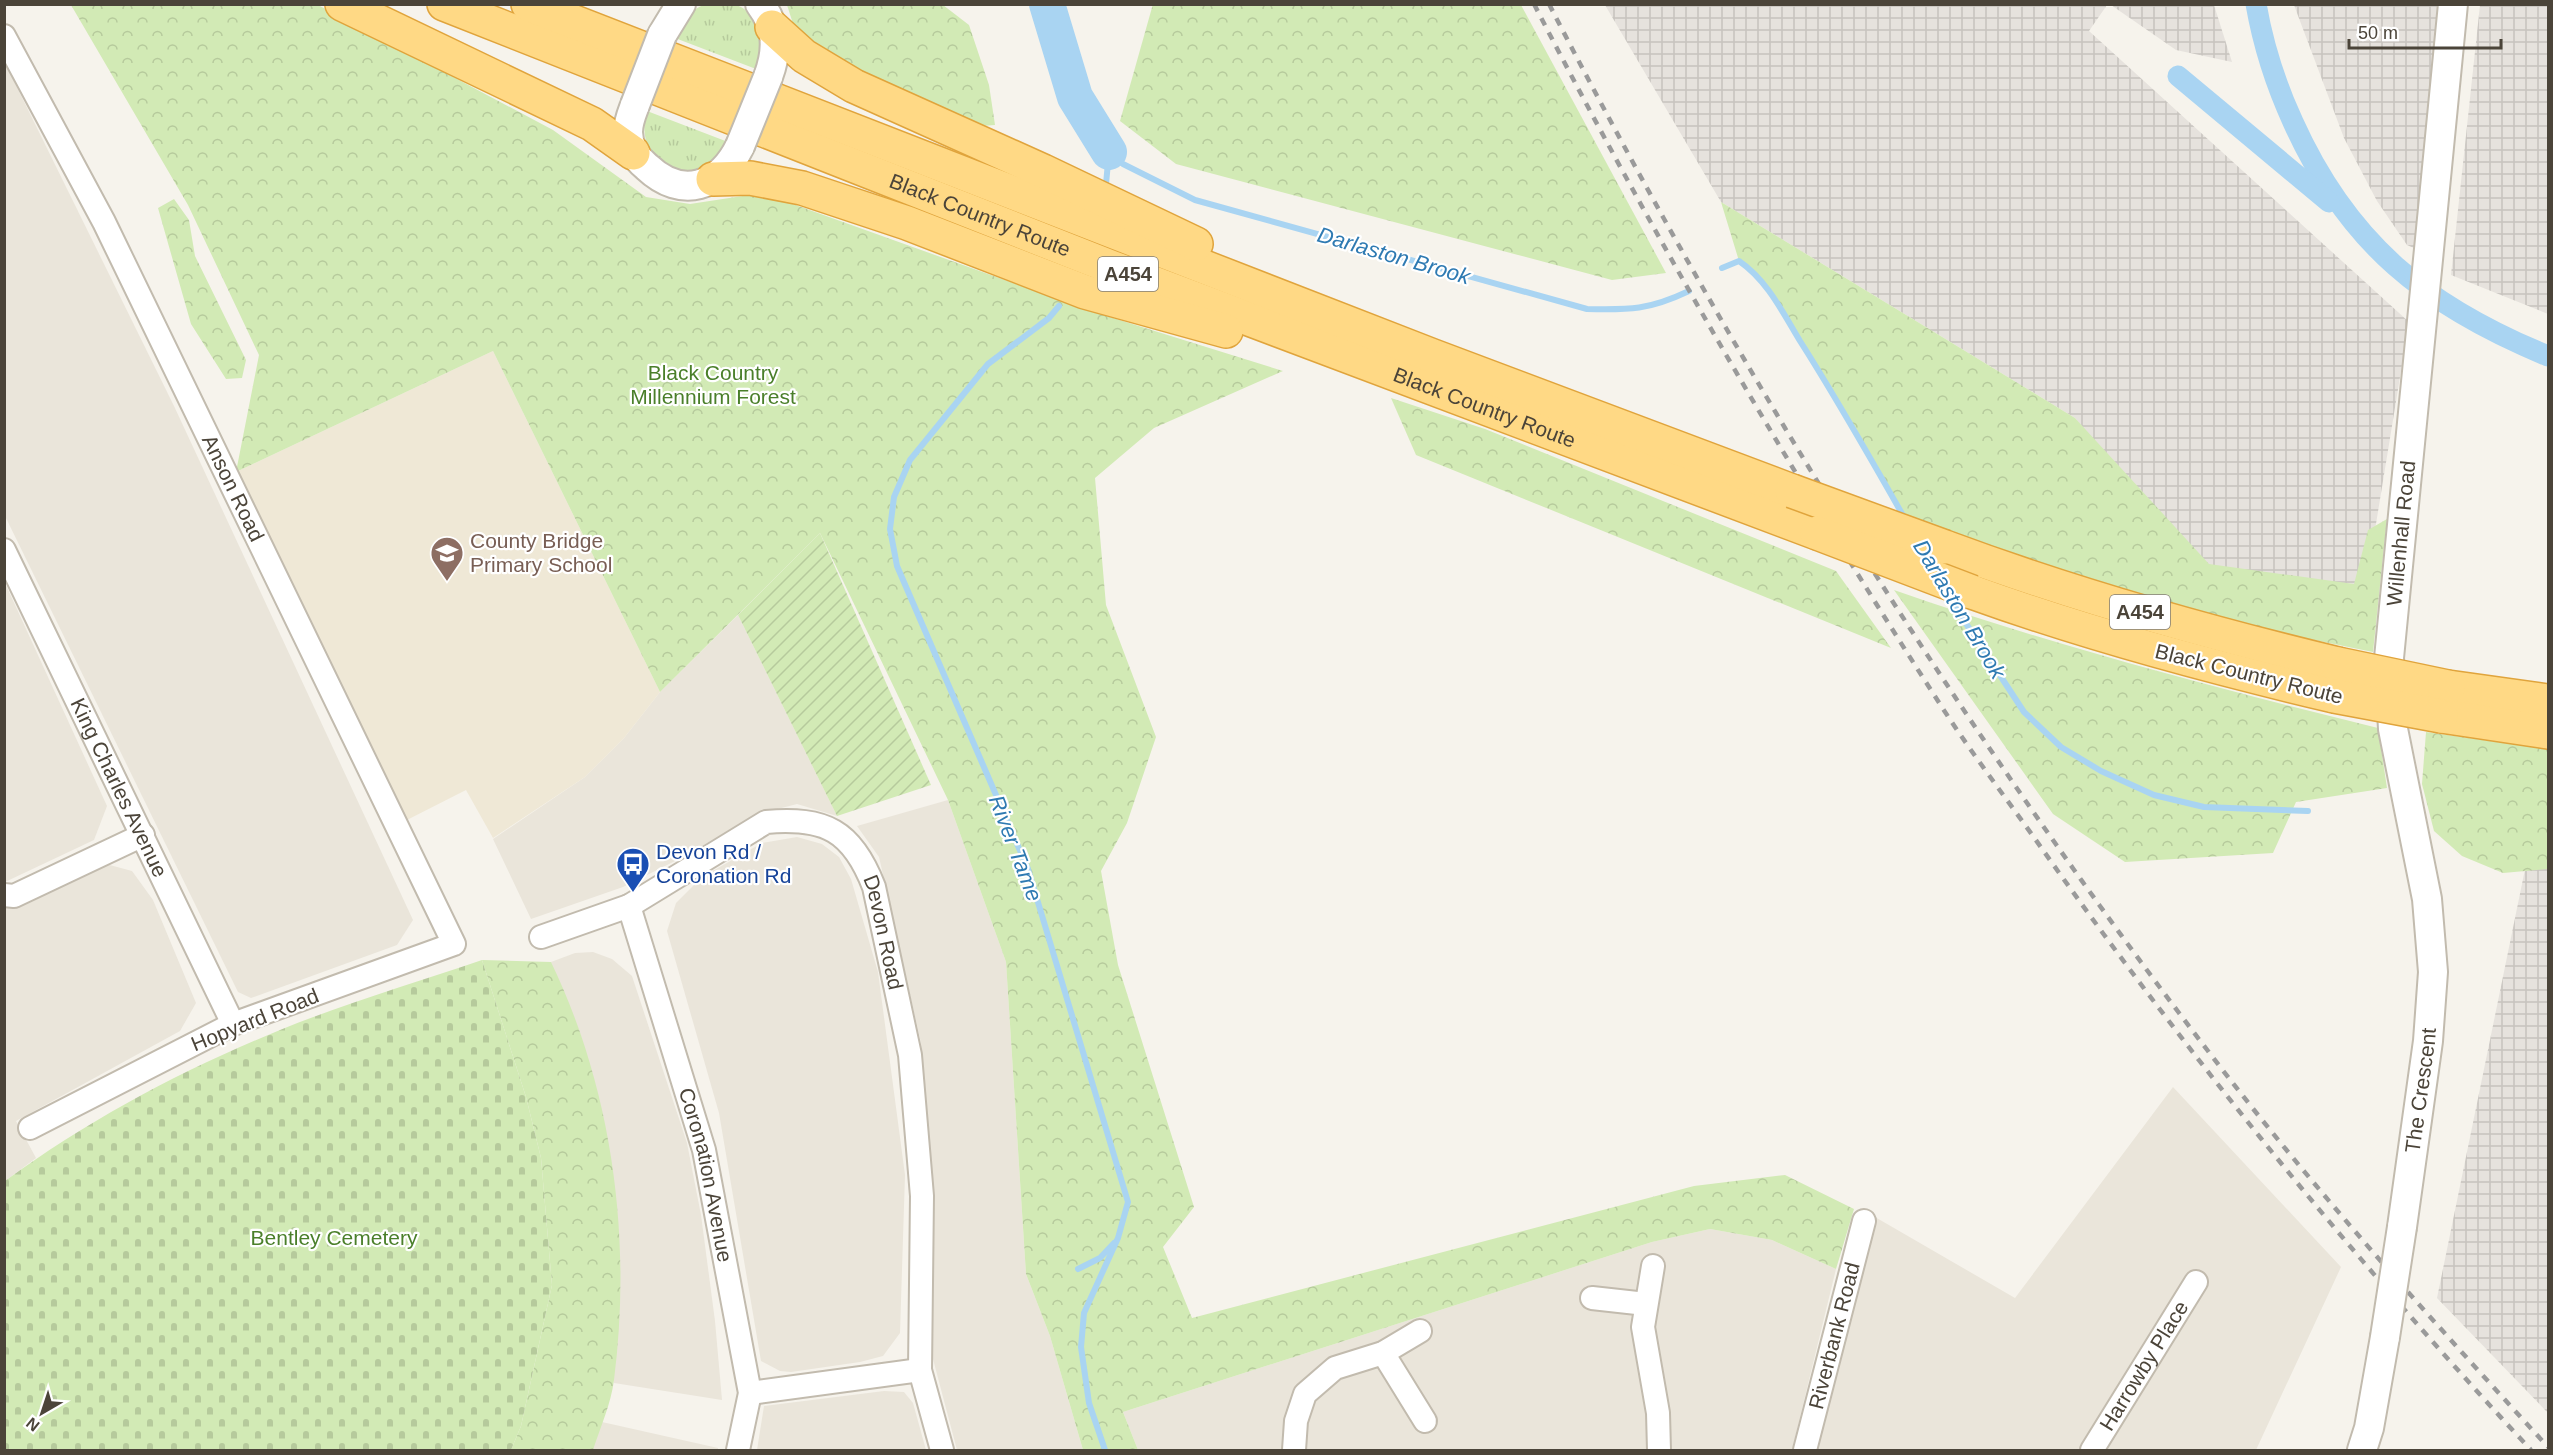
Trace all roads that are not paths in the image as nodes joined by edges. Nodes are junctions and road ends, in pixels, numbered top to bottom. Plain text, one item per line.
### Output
1 (342, 4) edge
2 (444, 4) edge
3 (528, 4) edge
4 (681, 4) edge
5 (2453, 4) edge
6 (766, 12) edge
7 (4, 36) edge
8 (633, 153) junction
9 (713, 179) junction
10 (1356, 326) junction
11 (1427, 387) junction
12 (4, 550) edge
13 (2336, 680) junction
14 (2548, 701) edge
15 (2444, 702) junction
16 (2393, 729) joint
17 (2548, 732) edge
18 (143, 835) junction
19 (4, 895) edge
20 (629, 906) junction
21 (541, 937) dead end
22 (454, 944) joint
23 (232, 1024) junction
24 (30, 1128) dead end
25 (1864, 1221) dead end
26 (1653, 1266) dead end
27 (2196, 1282) dead end
28 (1592, 1298) dead end
29 (1646, 1304) junction
30 (1420, 1331) dead end
31 (1383, 1353) junction
32 (920, 1370) junction
33 (750, 1393) junction
34 (1425, 1421) dead end
35 (738, 1450) edge
36 (942, 1450) edge
37 (1294, 1450) edge
38 (1659, 1450) edge
39 (1805, 1450) edge
40 (2092, 1450) edge
41 (2362, 1450) edge

1 - 8 highway
2 - 11 highway, Black Country Route / A454
3 - 10 highway, Black Country Route / A454
4 - 8 street, bridge
5 - 16 street, Willenhall Road
6 - 9 street, bridge
6 - 10 highway
7 - 22 street, Anson Road
8 - 9 street
9 - 11 highway
10 - 13 highway, Black Country Route / A454, bridge
11 - 13 highway, Black Country Route / A454, bridge
12 - 18 street, King Charles Avenue
13 - 15 highway, Black Country Route / A454, bridge
14 - 15 highway, Black Country Route / A454
15 - 17 highway, Black Country Route / A454
16 - 41 street, The Crescent, bridge
18 - 19 street
18 - 23 street, King Charles Avenue
20 - 21 street, Devon Road
20 - 32 street, Devon Road
20 - 33 street, Coronation Avenue
22 - 23 street, Hopyard Road
23 - 24 street, Hopyard Road
25 - 39 street, Riverbank Road
26 - 29 street
27 - 40 street, Harrowby Place
28 - 29 street
29 - 38 street
30 - 31 street
31 - 34 street
31 - 37 street
32 - 33 street
32 - 36 street, Devon Road
33 - 35 street, Coronation Avenue

